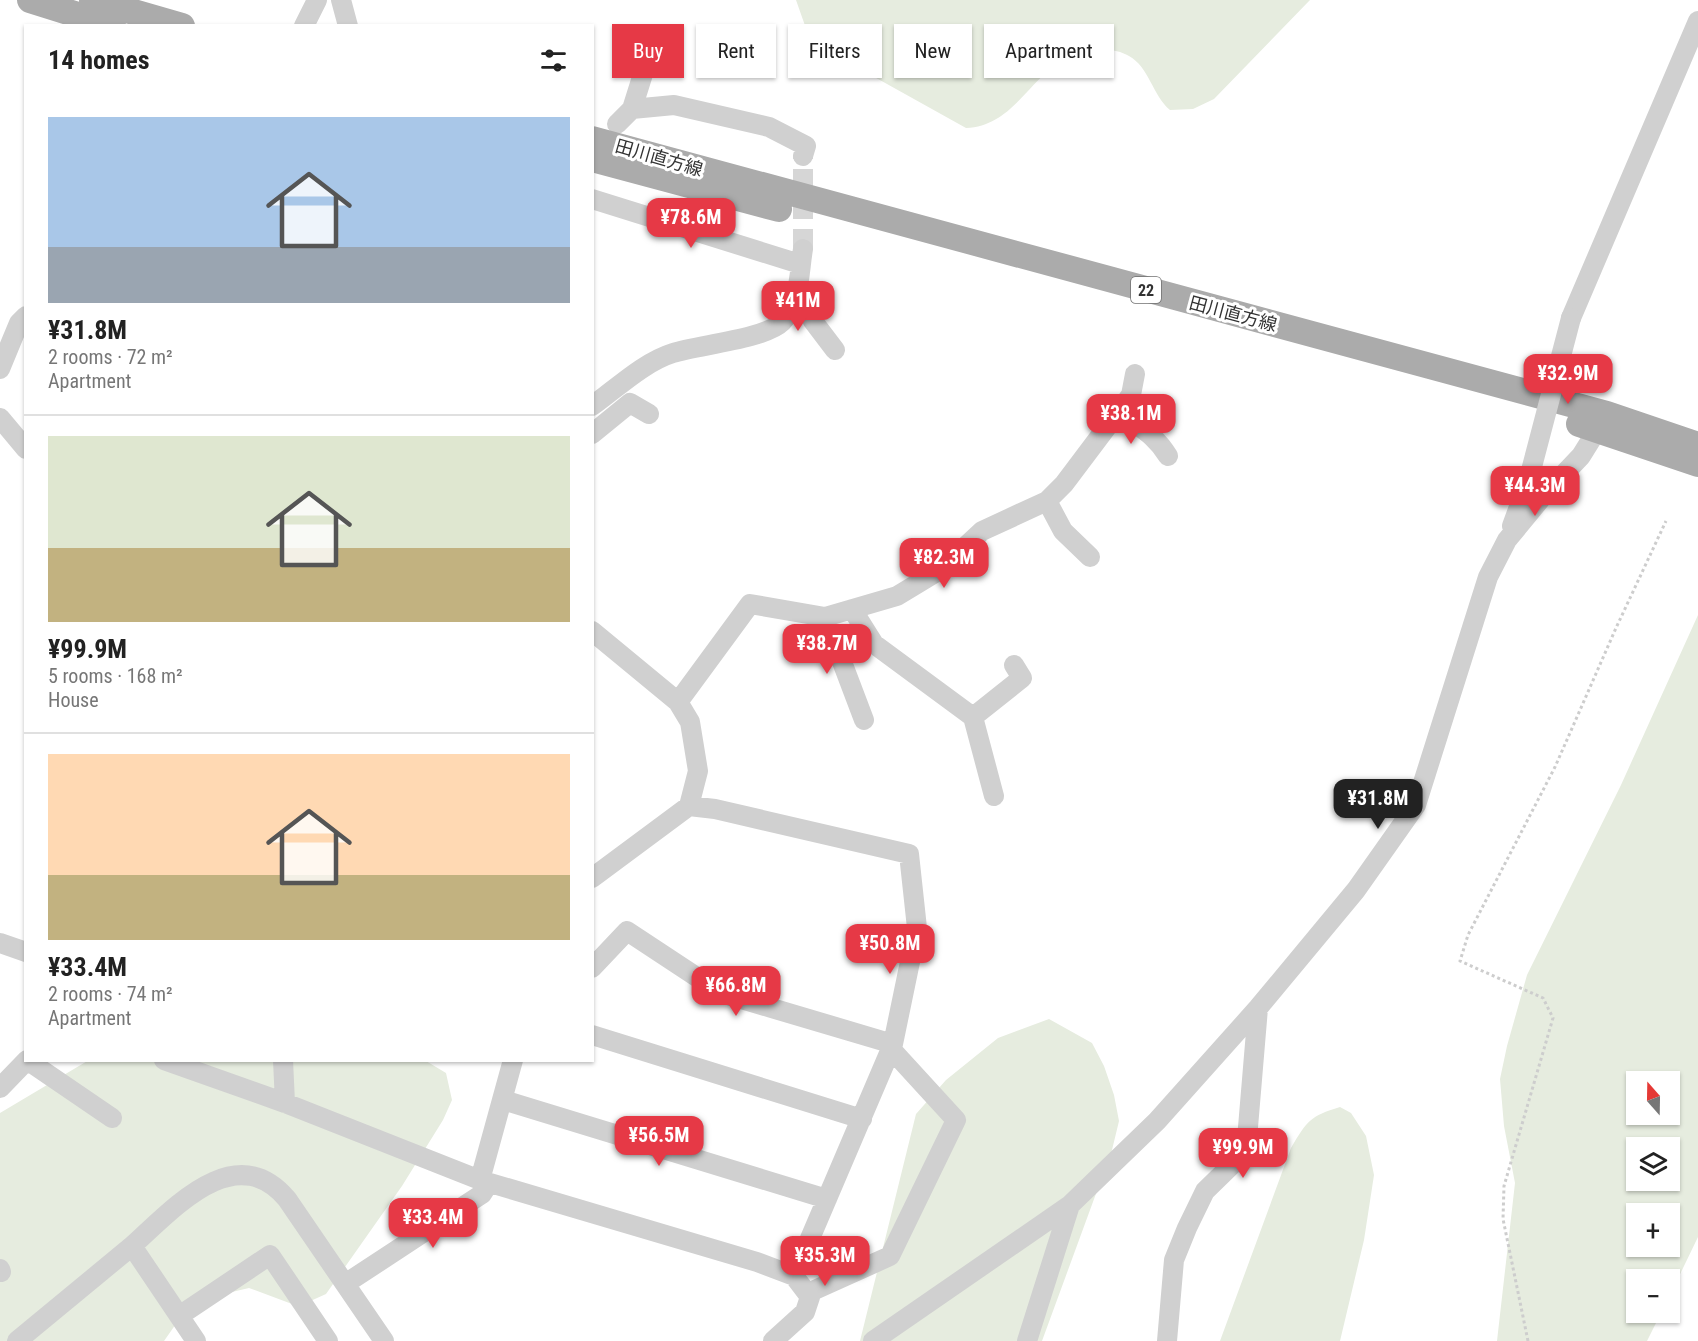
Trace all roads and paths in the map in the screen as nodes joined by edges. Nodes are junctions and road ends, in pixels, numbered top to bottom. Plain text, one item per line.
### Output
1 (30, 0) edge
2 (92, 0) edge
3 (342, 0) edge
4 (1698, 21) edge
5 (107, 24) edge
6 (175, 24) edge
7 (348, 24) edge
8 (642, 78) edge
9 (632, 109) junction
10 (617, 124) dead end
11 (594, 140) edge
12 (803, 156) tunnel mouth
13 (594, 160) edge
14 (594, 200) edge
15 (797, 291) junction
16 (24, 318) edge
17 (835, 350) dead end
18 (0, 369) edge
19 (1135, 374) dead end
20 (594, 405) edge
21 (1118, 411) junction
22 (649, 414) dead end
23 (0, 418) edge
24 (1601, 422) junction
25 (594, 432) edge
26 (1698, 445) edge
27 (24, 447) edge
28 (1168, 456) dead end
29 (1698, 464) edge
30 (1047, 501) junction
31 (1666, 521) dead end
32 (1507, 540) junction
33 (1090, 557) dead end
34 (852, 609) junction
35 (825, 617) junction
36 (594, 633) edge
37 (1014, 665) dead end
38 (678, 702) junction
39 (973, 717) junction
40 (864, 720) dead end
41 (994, 796) dead end
42 (689, 806) junction
43 (594, 877) edge
44 (0, 943) edge
45 (24, 951) edge
46 (594, 966) edge
47 (1258, 1008) junction
48 (594, 1036) edge
49 (892, 1046) junction
50 (25, 1062) edge
51 (30, 1062) edge
52 (170, 1062) edge
53 (283, 1062) edge
54 (512, 1062) edge
55 (0, 1088) edge
56 (502, 1100) junction
57 (285, 1103) junction
58 (112, 1118) dead end
59 (862, 1119) junction
60 (484, 1181) junction
61 (827, 1199) junction
62 (1070, 1205) junction
63 (132, 1246) junction
64 (794, 1276) junction
65 (345, 1284) junction
66 (808, 1293) junction
67 (180, 1316) junction
68 (17, 1341) edge
69 (196, 1341) edge
70 (328, 1341) edge
71 (384, 1341) edge
72 (773, 1341) edge
73 (873, 1341) edge
74 (1027, 1341) edge
75 (1167, 1341) edge
76 (1528, 1341) edge

1 - 5 main road
2 - 6 main road
3 - 7 street
4 - 32 street, bridge
8 - 9 street
9 - 10 street
9 - 12 street
11 - 24 main road, 田川直方線 / 22
13 - 24 main road, 田川直方線 / 22
14 - 15 street
15 - 17 street
15 - 20 street
16 - 18 street
19 - 21 street
21 - 28 street
21 - 30 street
22 - 25 street
23 - 27 street
24 - 26 main road, 田川直方線 / 22
24 - 29 main road, 田川直方線 / 22
24 - 32 street
30 - 33 street
30 - 34 street
31 - 76 path
32 - 47 street
34 - 35 street
34 - 39 street
35 - 38 street
35 - 40 street
36 - 38 street
37 - 39 street
38 - 42 street
39 - 41 street
42 - 43 street
42 - 49 street
44 - 45 street
46 - 49 street
47 - 62 street
47 - 75 street
48 - 59 street
49 - 59 street
49 - 66 street
50 - 55 street
51 - 58 street
52 - 57 street
53 - 57 street
54 - 56 street
56 - 60 street
56 - 61 street
57 - 60 street
59 - 61 street
60 - 64 street
60 - 65 street
61 - 64 street
62 - 73 street
62 - 74 street
63 - 65 street
63 - 67 street
63 - 68 street
64 - 66 street
65 - 71 street
66 - 72 street
67 - 69 street
67 - 70 street

